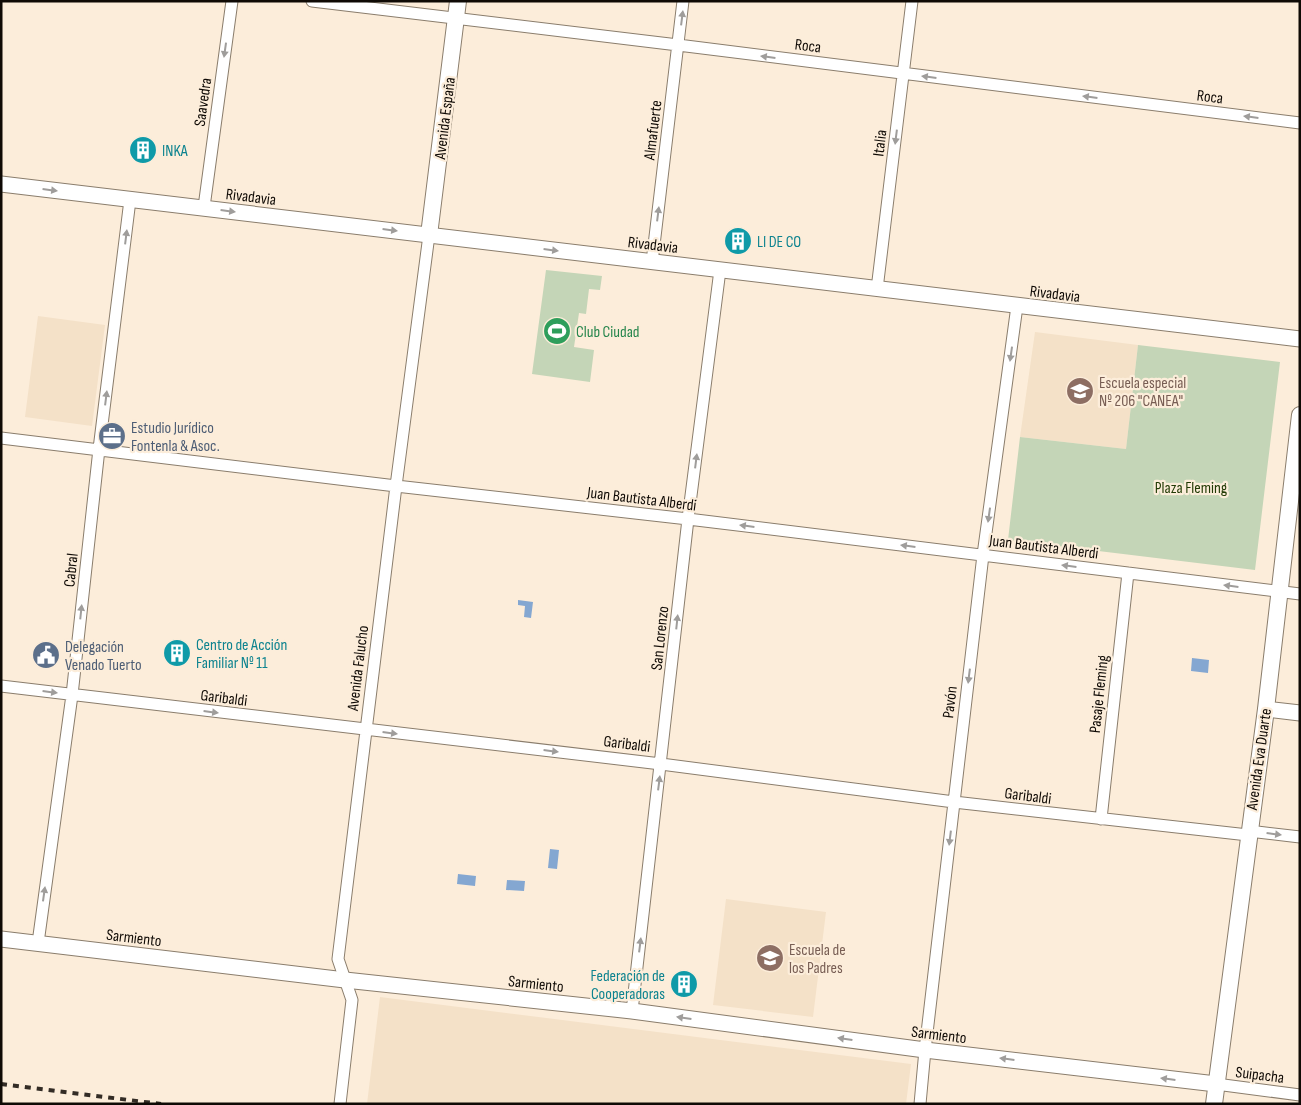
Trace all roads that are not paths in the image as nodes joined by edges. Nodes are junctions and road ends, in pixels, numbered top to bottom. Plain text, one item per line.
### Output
1 (232, 1) edge
2 (312, 1) edge
3 (458, 1) edge
4 (683, 1) edge
5 (912, 1) edge
6 (456, 19) junction
7 (678, 45) junction
8 (904, 74) junction
9 (1300, 123) edge
10 (1, 184) edge
11 (130, 200) junction
12 (204, 208) junction
13 (429, 235) junction
14 (652, 262) junction
15 (720, 270) junction
16 (877, 289) junction
17 (1017, 306) junction
18 (1300, 339) edge
19 (1300, 415) edge
20 (1, 438) edge
21 (100, 449) junction
22 (396, 486) junction
23 (688, 519) junction
24 (984, 555) junction
25 (1128, 573) junction
26 (1279, 592) junction
27 (1300, 594) edge
28 (1, 686) edge
29 (72, 695) junction
30 (1266, 709) junction
31 (1300, 713) edge
32 (365, 730) junction
33 (661, 764) junction
34 (954, 802) junction
35 (1101, 819) junction
36 (1248, 833) junction
37 (1300, 837) edge
38 (1, 939) edge
39 (38, 943) junction
40 (345, 980) junction
41 (632, 1011) junction
42 (925, 1050) junction
43 (1216, 1084) junction
44 (1300, 1095) edge
45 (340, 1104) edge
46 (920, 1104) edge
47 (1214, 1104) edge

1 -> 12 street, Saavedra
2 - 6 street, Roca
3 - 6 main road, Avenida España
7 -> 4 street, Almafuerte
5 - 8 street, Italia
6 - 7 street, Roca
6 - 13 main road, Avenida España
8 -> 7 street, Roca
14 -> 7 street, Almafuerte
9 -> 8 street, Roca
8 -> 16 street, Italia
10 -> 11 street, Rivadavia
11 - 12 street, Rivadavia
21 -> 11 street, Cabral
12 -> 13 street, Rivadavia
13 -> 14 street, Rivadavia
13 - 22 street, Avenida Falucho
14 - 15 street, Rivadavia
15 - 16 street, Rivadavia
23 -> 15 street, San Lorenzo
16 - 17 street, Rivadavia
17 - 18 street, Rivadavia
17 -> 24 street, Pavón
19 - 26 main road, Avenida Eva Duarte
20 - 21 street, Juan Bautista Alberdi
21 - 22 street, Juan Bautista Alberdi
29 -> 21 street, Cabral
22 - 23 street, Juan Bautista Alberdi
22 - 32 street, Avenida Falucho
24 -> 23 street, Juan Bautista Alberdi
33 -> 23 street, San Lorenzo
25 -> 24 street, Juan Bautista Alberdi
24 -> 34 street, Pavón
26 -> 25 street, Juan Bautista Alberdi
25 - 35 street, Pasaje Fleming
26 - 27 street, Juan Bautista Alberdi
26 - 30 main road, Avenida Eva Duarte
28 -> 29 street, Garibaldi
29 -> 32 street, Garibaldi
39 -> 29 street, Cabral
30 - 31 street
30 - 36 main road, Avenida Eva Duarte
32 -> 33 street, Garibaldi
32 - 40 street, Avenida Falucho
33 - 34 street, Garibaldi
41 -> 33 street, San Lorenzo
34 - 35 street, Garibaldi
34 -> 42 street, Pavón
35 - 36 street, Garibaldi
36 -> 37 street, Garibaldi
36 - 43 main road, Avenida Eva Duarte
38 - 39 street, Sarmiento
39 - 40 street, Sarmiento
40 - 41 street, Sarmiento
40 - 45 street, Avenida Falucho
42 -> 41 street, Sarmiento
43 -> 42 street, Sarmiento
42 - 46 street, Pavón
43 - 44 street, Suipacha
43 - 47 main road, Avenida Eva Duarte

